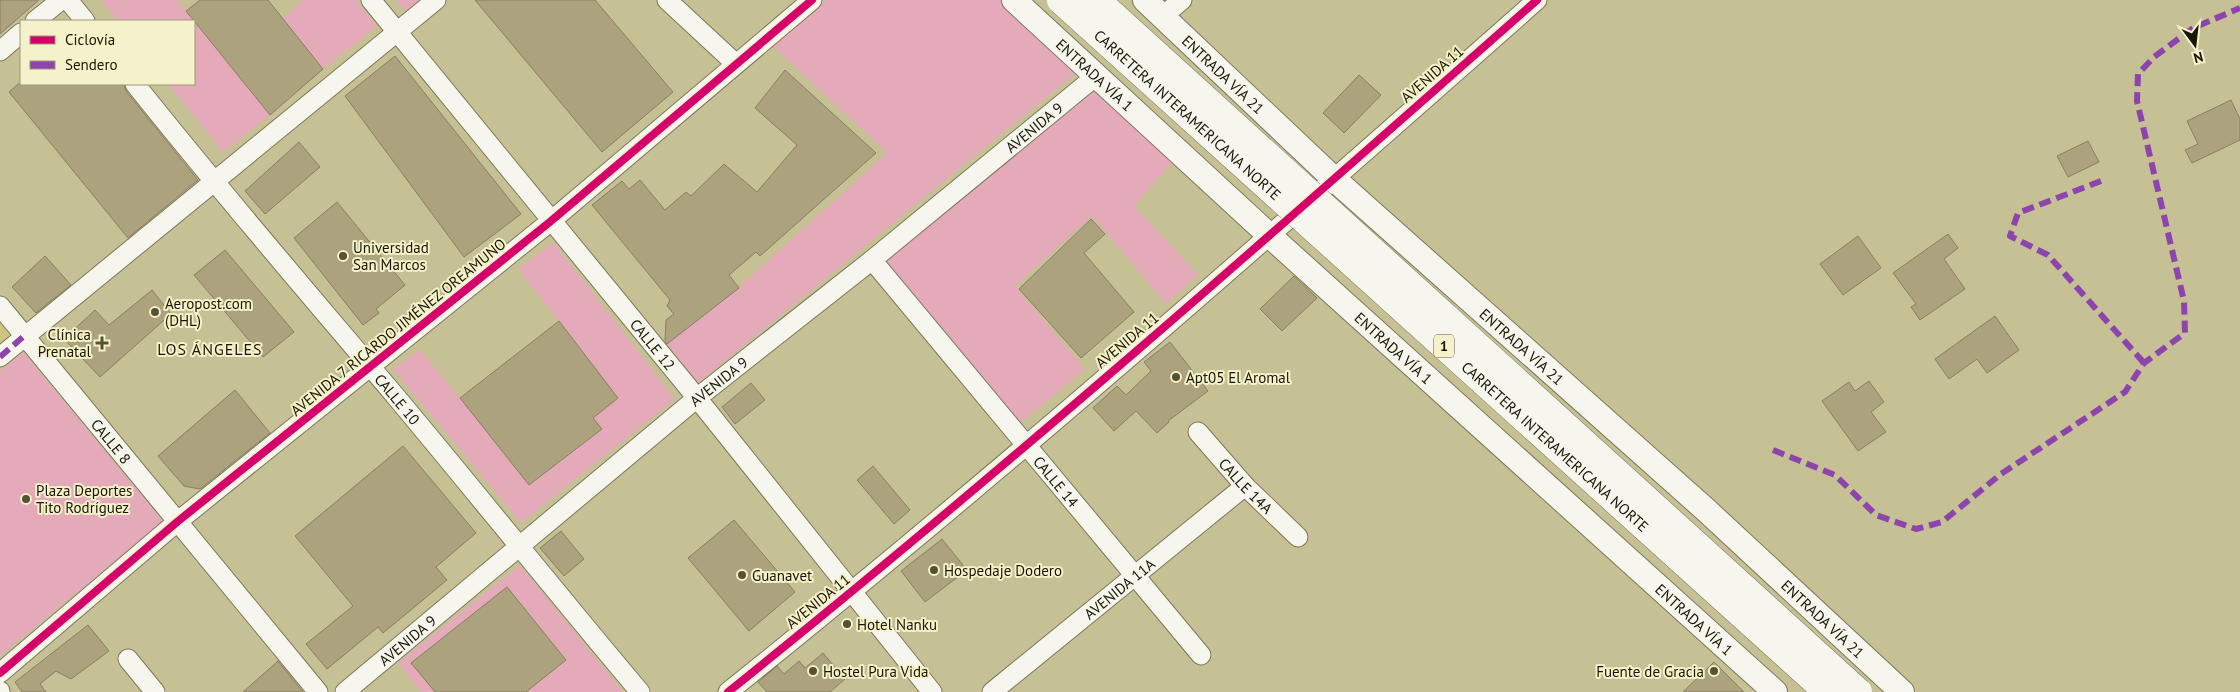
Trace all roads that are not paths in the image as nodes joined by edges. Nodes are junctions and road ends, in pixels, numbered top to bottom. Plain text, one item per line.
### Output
1 (61, 0) edge
2 (68, 0) edge
3 (371, 0) edge
4 (436, 0) edge
5 (667, 0) edge
6 (812, 0) edge
7 (1014, 0) edge
8 (1061, 0) edge
9 (1096, 0) edge
10 (1146, 0) edge
11 (1182, 0) edge
12 (1537, 0) edge
13 (1163, 16) junction
14 (36, 20) edge
15 (84, 20) edge
16 (398, 32) junction
17 (20, 34) edge
18 (0, 50) edge
19 (736, 64) junction
20 (1096, 76) junction
21 (136, 85) edge
22 (1334, 179) junction
23 (213, 182) junction
24 (552, 221) junction
25 (1270, 236) junction
26 (872, 260) junction
27 (0, 306) edge
28 (24, 336) junction
29 (0, 357) edge
30 (371, 367) junction
31 (696, 398) junction
32 (1198, 432) dead end
33 (1024, 445) junction
34 (1245, 486) junction
35 (177, 522) junction
36 (1298, 537) dead end
37 (518, 547) junction
38 (1135, 574) junction
39 (851, 593) junction
40 (1201, 655) dead end
41 (128, 659) dead end
42 (0, 673) edge
43 (155, 692) edge
44 (318, 692) edge
45 (345, 692) edge
46 (640, 692) edge
47 (728, 692) edge
48 (932, 692) edge
49 (992, 692) edge
50 (1775, 692) edge
51 (1828, 692) edge
52 (1858, 692) edge
53 (1902, 692) edge

1 - 14 street
2 - 15 street
3 - 16 street, CALLE 12
4 - 16 street
5 - 19 street
6 - 19 street, AVENIDA 7 RICARDO JIMÉNEZ OREAMUNO
7 - 20 main road, ENTRADA VÍA 1
8 - 51 highway, CARRETERA INTERAMERICANA NORTE / 1, bridge
9 - 52 highway, CARRETERA INTERAMERICANA NORTE / 1, bridge
10 - 13 main road, ENTRADA VÍA 21
11 - 13 street
12 - 22 street, AVENIDA 11
13 - 22 main road, ENTRADA VÍA 21
16 - 23 street
16 - 24 street, CALLE 12
17 - 18 street
19 - 24 street, AVENIDA 7 RICARDO JIMÉNEZ OREAMUNO
20 - 25 main road, ENTRADA VÍA 1
20 - 26 street, AVENIDA 9
21 - 23 street, CALLE 10
22 - 25 street, AVENIDA 11
22 - 53 main road, ENTRADA VÍA 21
23 - 28 street
23 - 30 street, CALLE 10
24 - 30 street, AVENIDA 7 RICARDO JIMÉNEZ OREAMUNO
24 - 31 street, CALLE 12
25 - 33 street, AVENIDA 11
25 - 50 main road, ENTRADA VÍA 1
26 - 31 street, AVENIDA 9
26 - 33 street, CALLE 14
27 - 28 street, CALLE 8
28 - 29 street
28 - 35 street, CALLE 8
30 - 35 street, AVENIDA 7 RICARDO JIMÉNEZ OREAMUNO
30 - 37 street, CALLE 10
31 - 37 street, AVENIDA 9
31 - 39 street, CALLE 12
32 - 34 street, CALLE 14A
33 - 38 street, CALLE 14
33 - 39 street, AVENIDA 11
34 - 36 street, CALLE 14A
34 - 38 street, AVENIDA 11A
35 - 42 street, AVENIDA 7 RICARDO JIMÉNEZ OREAMUNO
35 - 44 street, CALLE 8
37 - 45 street, AVENIDA 9
37 - 46 street, CALLE 10
38 - 40 street, CALLE 14
38 - 49 street, AVENIDA 11A
39 - 47 street, AVENIDA 11
39 - 48 street, CALLE 12
41 - 43 street

